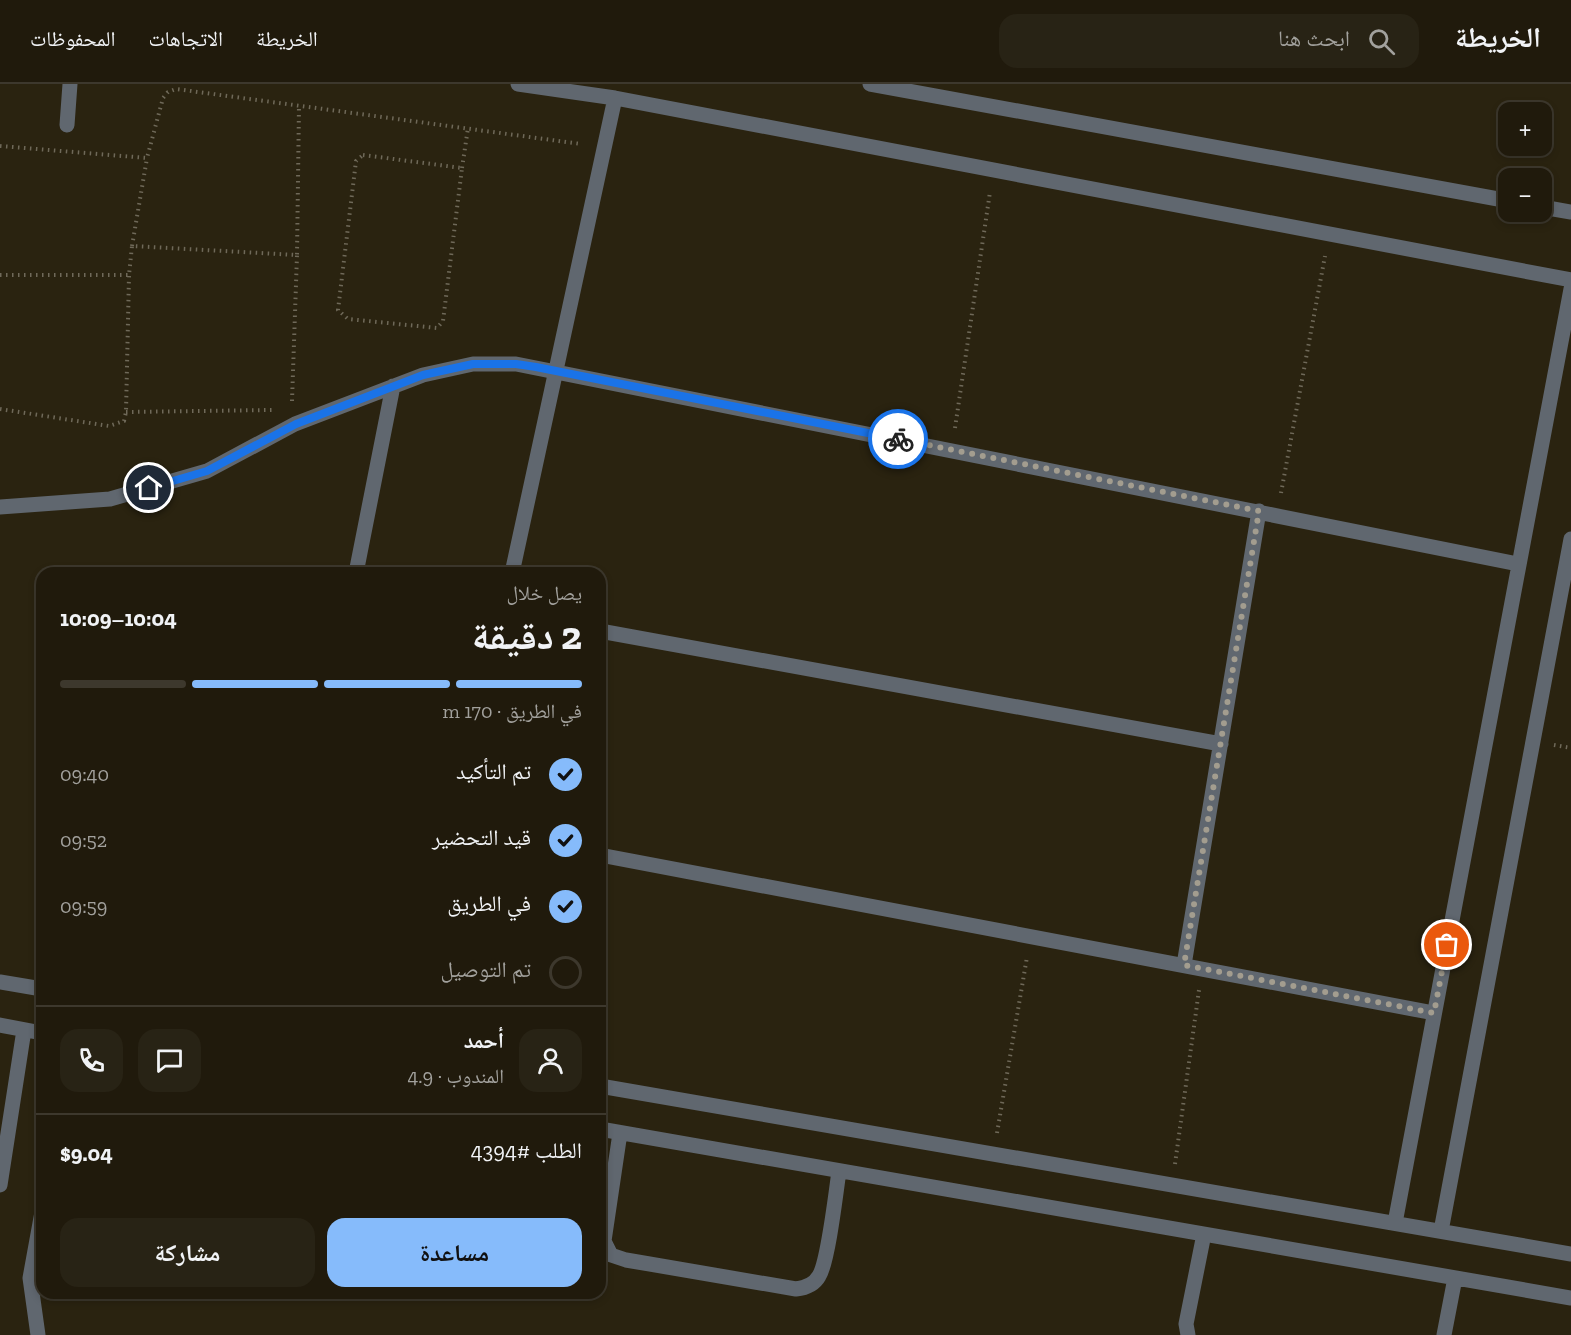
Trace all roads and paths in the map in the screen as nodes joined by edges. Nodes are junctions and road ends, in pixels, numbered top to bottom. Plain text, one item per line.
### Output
1 (70, 84) edge
2 (518, 84) edge
3 (870, 84) edge
4 (615, 98) junction
5 (299, 105) junction
6 (67, 125) dead end
7 (468, 128) junction
8 (0, 146) edge
9 (604, 147) junction
10 (147, 158) junction
11 (462, 168) junction
12 (994, 171) junction
13 (1498, 199) edge
14 (1552, 209) edge
15 (1571, 212) edge
16 (1329, 235) junction
17 (132, 246) junction
18 (297, 255) junction
19 (0, 274) edge
20 (129, 274) junction
21 (1571, 280) edge
22 (1571, 289) edge
23 (556, 371) junction
24 (393, 386) junction
25 (290, 408) dead end
26 (0, 409) edge
27 (274, 410) dead end
28 (126, 412) junction
29 (951, 450) junction
30 (0, 507) edge
31 (1259, 511) junction
32 (1278, 515) junction
33 (1571, 539) edge
34 (1518, 564) junction
35 (357, 567) edge
36 (513, 567) edge
37 (606, 632) edge
38 (1221, 744) junction
39 (606, 856) edge
40 (1030, 936) junction
41 (1184, 965) junction
42 (1202, 968) junction
43 (0, 982) edge
44 (36, 988) edge
45 (1434, 1013) junction
46 (0, 1025) edge
47 (24, 1030) junction
48 (36, 1032) edge
49 (606, 1087) edge
50 (606, 1130) edge
51 (621, 1133) junction
52 (994, 1155) junction
53 (839, 1171) junction
54 (0, 1185) edge
55 (1172, 1186) junction
56 (1395, 1223) junction
57 (606, 1228) edge
58 (1441, 1231) junction
59 (1204, 1234) junction
60 (36, 1245) edge
61 (606, 1245) edge
62 (1571, 1254) edge
63 (1455, 1278) junction
64 (1571, 1298) edge
65 (38, 1335) edge
66 (1188, 1335) edge
67 (1444, 1335) edge

1 - 6 street
2 - 4 street
3 - 13 street
4 - 9 street
4 - 12 street
5 - 7 path
5 - 10 path
5 - 18 path
7 - 9 path
7 - 11 path
8 - 10 path
9 - 23 street
10 - 17 path
11 - 11 path
12 - 16 street
12 - 29 path
14 - 15 street
16 - 21 street
16 - 32 path
17 - 18 path
17 - 20 path
18 - 25 path
19 - 20 path
20 - 28 path
22 - 34 street
23 - 24 street
23 - 29 street
23 - 36 street
24 - 30 street
24 - 35 street
26 - 28 path
27 - 28 path
29 - 31 street
31 - 32 street
31 - 38 street
32 - 34 street
33 - 58 street
34 - 45 street
37 - 38 street
38 - 41 street
39 - 40 street
40 - 41 street
40 - 52 path
41 - 42 street
42 - 45 street
42 - 55 path
43 - 44 street
45 - 56 street
46 - 47 street
47 - 48 street
47 - 54 street
49 - 52 street
50 - 51 street
51 - 53 street
51 - 57 street
52 - 55 street
53 - 59 street
53 - 61 street
55 - 56 street
56 - 58 street
58 - 62 street
59 - 63 street
59 - 66 street
60 - 65 street
63 - 64 street
63 - 67 street

